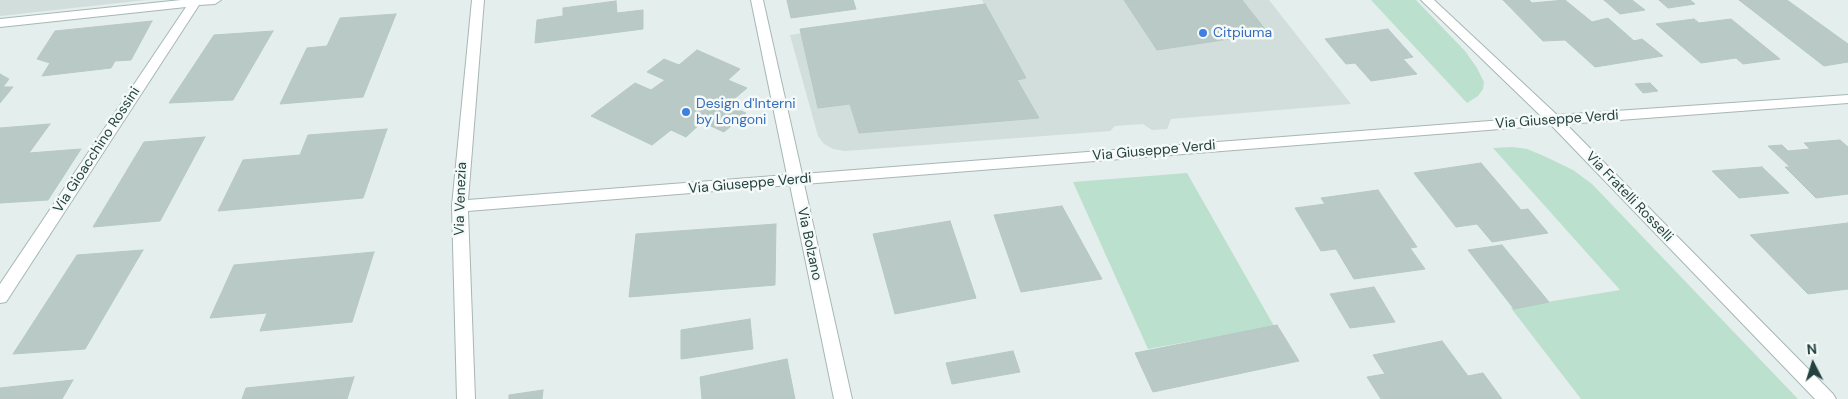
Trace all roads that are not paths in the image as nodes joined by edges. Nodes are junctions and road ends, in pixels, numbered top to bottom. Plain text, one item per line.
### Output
1 (215, 0) edge
2 (478, 0) edge
3 (757, 0) edge
4 (1426, 0) edge
5 (195, 2) junction
6 (0, 24) edge
7 (1848, 99) edge
8 (1554, 120) junction
9 (795, 180) junction
10 (460, 206) junction
11 (0, 297) edge
12 (466, 399) edge
13 (843, 399) edge
14 (1826, 399) edge

1 - 5 street
2 - 10 street, Via Venezia
3 - 9 street, Via Bolzano
4 - 8 street, Via Fratelli Rosselli
5 - 6 street
5 - 11 street, Via Gioacchino Rossini
7 - 8 street, Via Giuseppe Verdi
8 - 9 street, Via Giuseppe Verdi
8 - 14 street, Via Fratelli Rosselli
9 - 10 street, Via Giuseppe Verdi
9 - 13 street, Via Bolzano
10 - 12 street, Via Venezia

